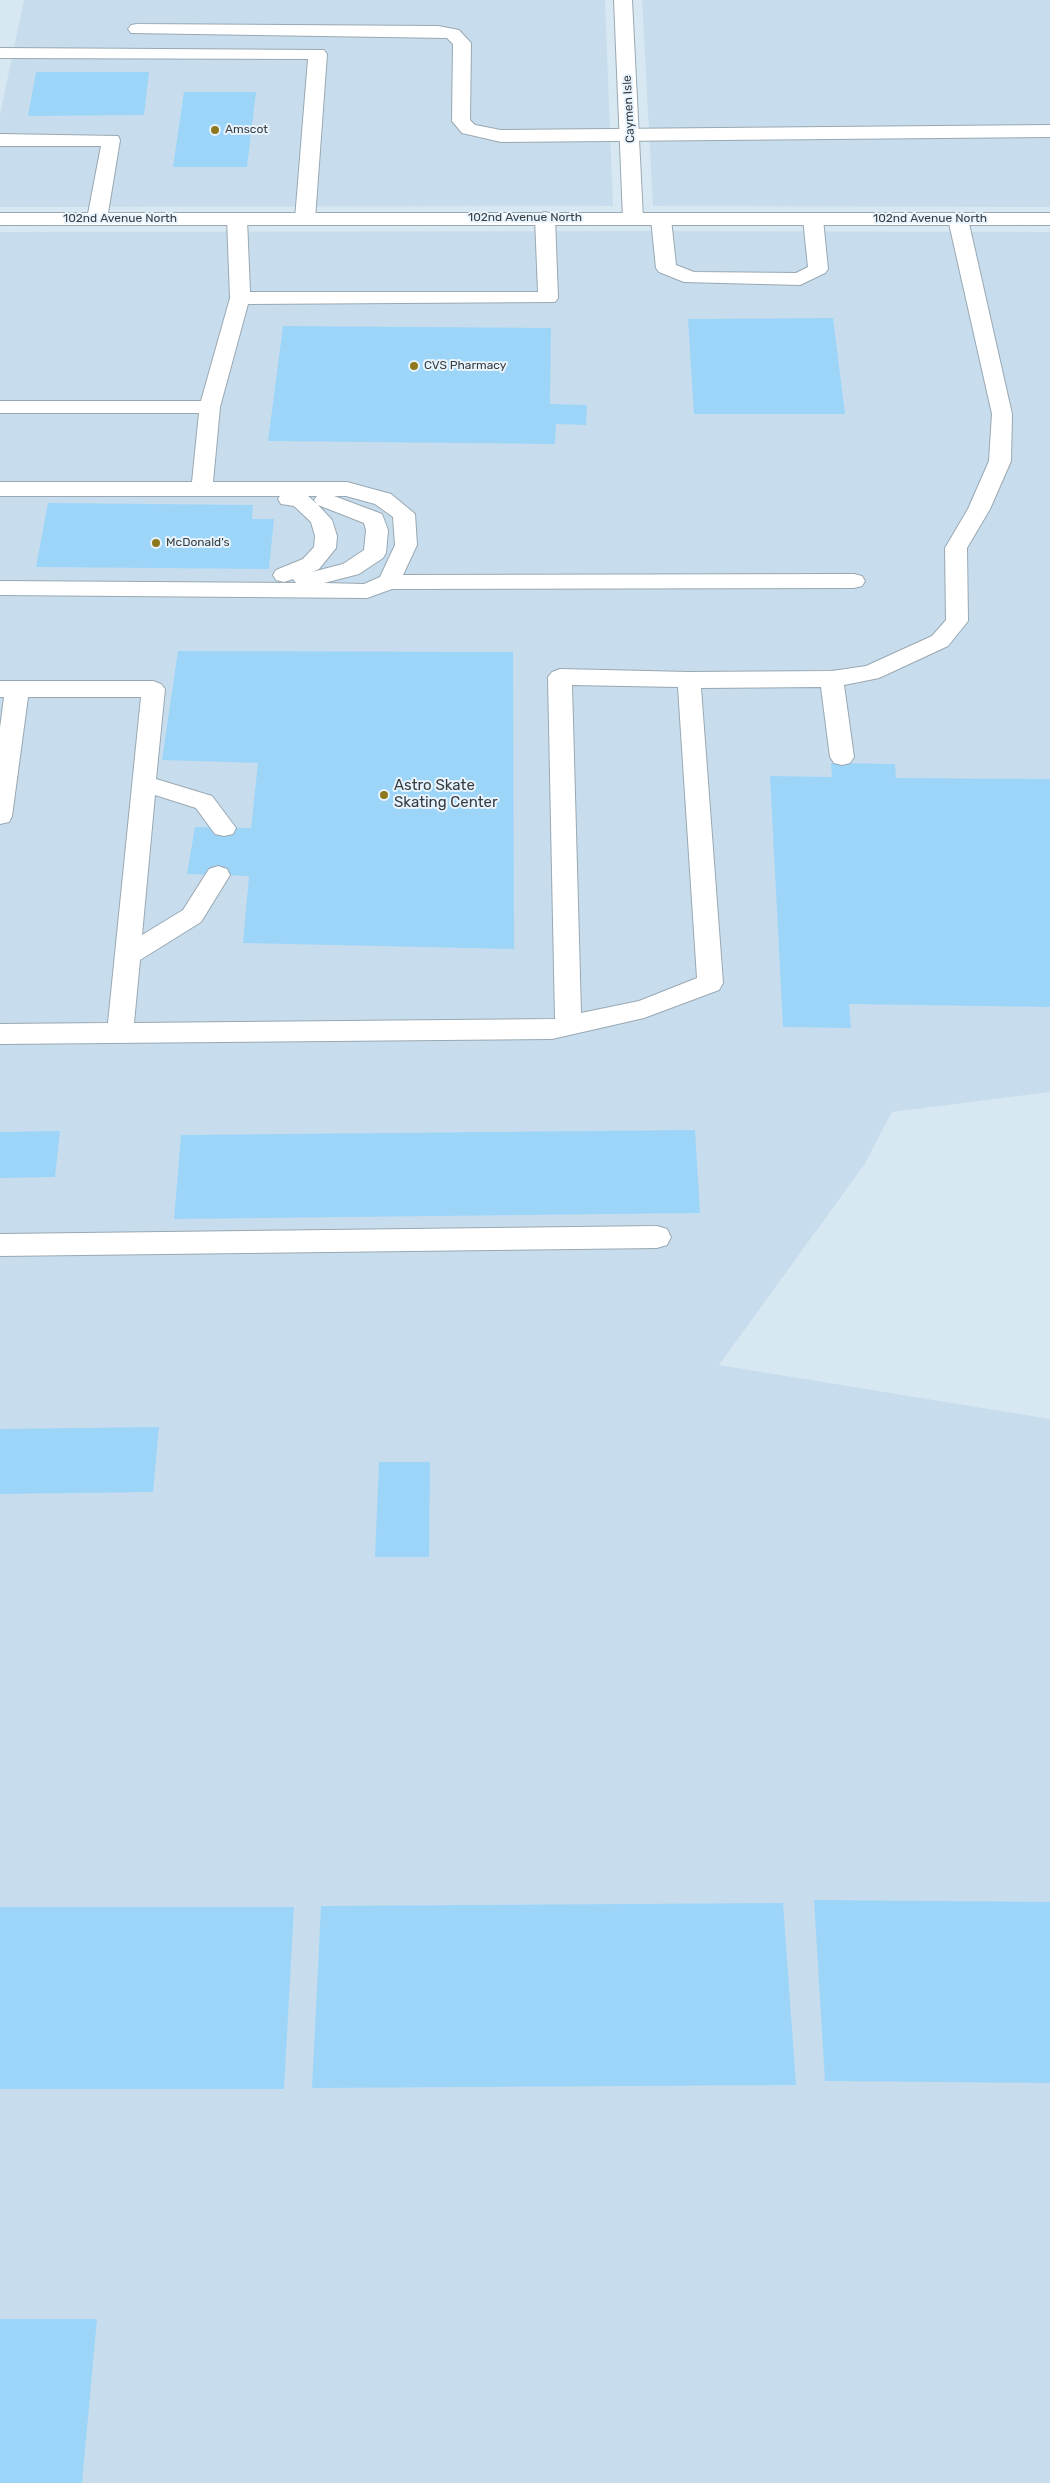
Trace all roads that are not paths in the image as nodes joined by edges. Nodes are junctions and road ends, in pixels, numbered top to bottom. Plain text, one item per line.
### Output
1 (624, 0) edge
2 (137, 29) dead end
3 (0, 53) edge
4 (1050, 131) edge
5 (630, 133) junction
6 (0, 140) edge
7 (545, 218) junction
8 (633, 218) junction
9 (661, 218) junction
10 (0, 219) edge
11 (97, 219) junction
12 (238, 219) junction
13 (305, 219) junction
14 (813, 219) junction
15 (958, 219) junction
16 (1050, 219) edge
17 (240, 298) junction
18 (0, 407) edge
19 (210, 407) junction
20 (202, 488) junction
21 (28, 489) junction
22 (0, 490) edge
23 (282, 498) junction
24 (273, 579) junction
25 (854, 581) dead end
26 (389, 582) junction
27 (0, 588) edge
28 (141, 588) junction
29 (832, 679) junction
30 (689, 680) junction
31 (9, 689) edge
32 (842, 757) dead end
33 (144, 783) junction
34 (0, 816) edge
35 (224, 828) dead end
36 (218, 875) dead end
37 (128, 955) junction
38 (568, 1026) junction
39 (120, 1032) junction
40 (0, 1034) edge
41 (657, 1237) dead end
42 (0, 1246) edge

1 - 5 street, Caymen Isle
2 - 5 street
3 - 13 street
4 - 5 street
5 - 8 street, Caymen Isle
6 - 11 street
7 - 8 street, 102nd Avenue North
7 - 13 street, 102nd Avenue North
7 - 17 street
8 - 9 street, 102nd Avenue North
9 - 14 street, 102nd Avenue North
9 - 14 street
10 - 11 street, 102nd Avenue North
11 - 12 street, 102nd Avenue North
12 - 13 street, 102nd Avenue North
12 - 17 street
14 - 15 street, 102nd Avenue North
15 - 16 street, 102nd Avenue North
15 - 29 street
17 - 19 street
18 - 19 street
19 - 20 street
20 - 21 street
20 - 26 street
21 - 22 street
21 - 23 street
23 - 24 street
23 - 24 street
24 - 28 street
25 - 26 street
26 - 28 street
27 - 28 street
29 - 30 street
29 - 32 street
30 - 38 street
30 - 38 street
31 - 33 street
31 - 34 street
33 - 35 street
33 - 37 street
36 - 37 street
37 - 39 street
38 - 39 street
39 - 40 street
41 - 42 street

